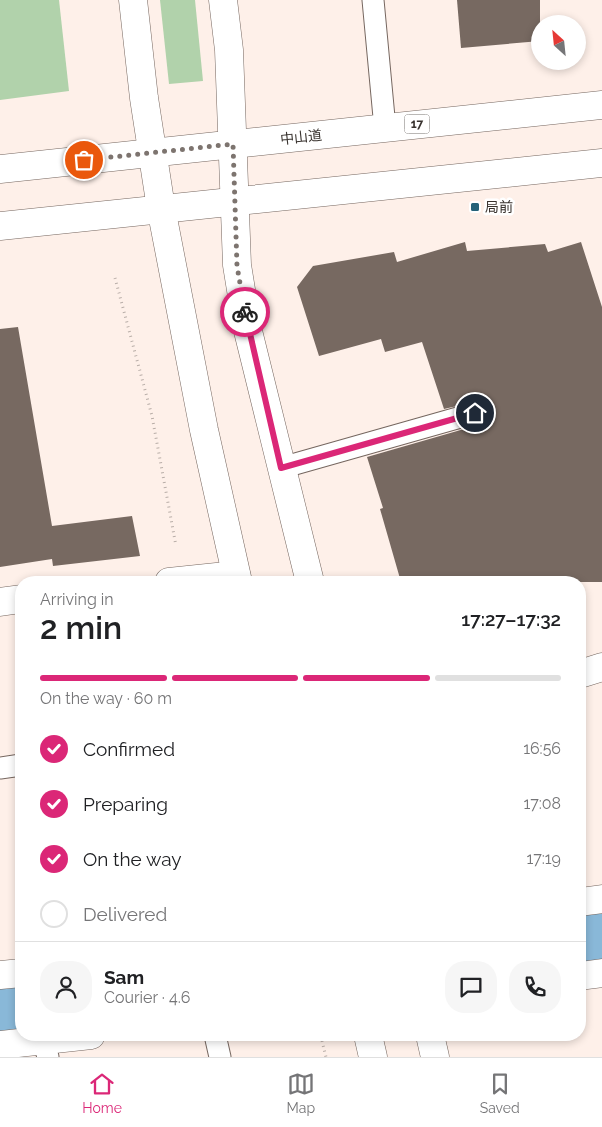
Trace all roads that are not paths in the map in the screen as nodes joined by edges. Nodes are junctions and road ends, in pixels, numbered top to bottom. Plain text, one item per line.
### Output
1 (133, 0) edge
2 (223, 0) edge
3 (373, 0) edge
4 (602, 105) edge
5 (385, 128) junction
6 (233, 144) junction
7 (152, 152) junction
8 (602, 163) edge
9 (0, 169) edge
10 (235, 201) junction
11 (161, 208) junction
12 (0, 226) edge
13 (475, 413) dead end
14 (281, 468) junction
15 (236, 576) edge
16 (308, 576) edge
17 (15, 600) edge
18 (0, 602) edge
19 (602, 667) edge
20 (586, 672) edge
21 (15, 766) edge
22 (0, 768) edge
23 (602, 899) edge
24 (586, 901) edge
25 (602, 973) edge
26 (15, 974) edge
27 (586, 975) edge
28 (0, 976) edge
29 (70, 1041) edge
30 (216, 1041) edge
31 (370, 1041) edge
32 (431, 1041) edge
33 (0, 1045) edge
34 (46, 1048) edge
35 (220, 1057) edge
36 (374, 1057) edge
37 (435, 1057) edge

1 - 7 main road
2 - 6 main road
3 - 5 lane
4 - 5 main road, 中山道 / 17
5 - 6 main road, 中山道 / 17
6 - 7 main road, 中山道 / 17
6 - 10 main road
7 - 9 main road, 中山道 / 17
7 - 11 main road
8 - 10 main road
10 - 11 main road
10 - 14 main road
11 - 12 main road
11 - 15 main road
13 - 14 lane
14 - 16 main road
17 - 18 main road
19 - 20 main road
21 - 22 lane
23 - 24 main road
25 - 27 main road
26 - 28 main road
29 - 34 main road
30 - 35 lane
31 - 36 main road
32 - 37 main road
33 - 34 main road

